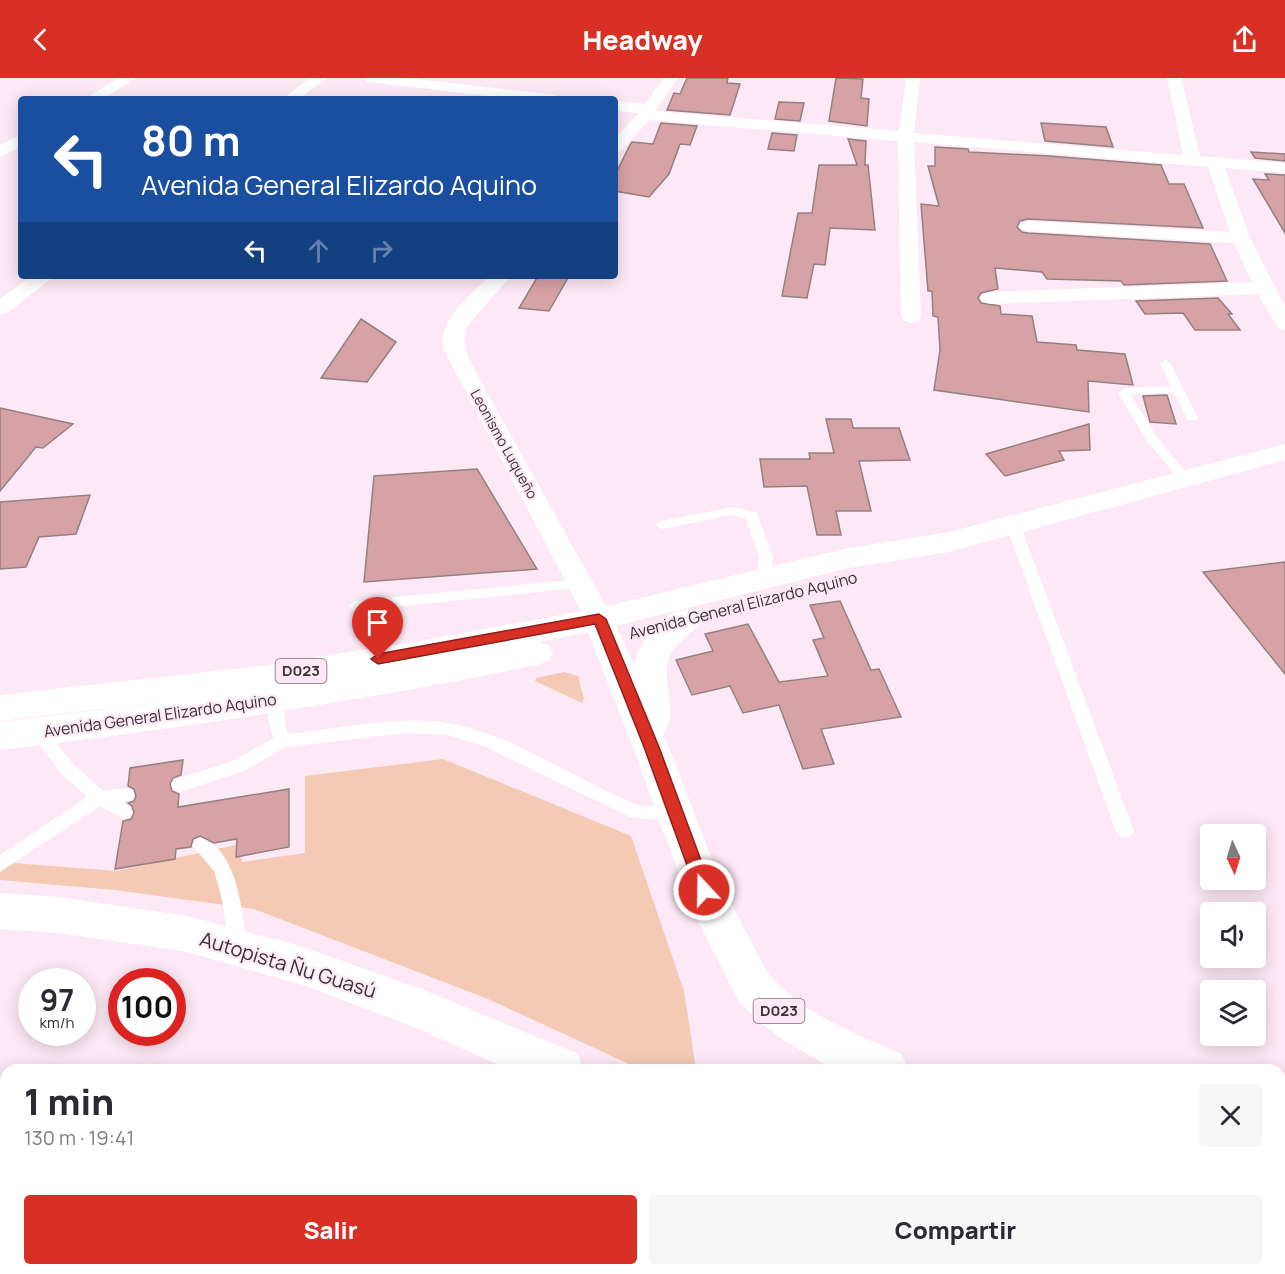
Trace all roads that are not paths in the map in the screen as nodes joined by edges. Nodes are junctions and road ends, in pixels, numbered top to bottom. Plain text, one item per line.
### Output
1 (129, 78) edge
2 (320, 78) edge
3 (368, 78) edge
4 (671, 78) edge
5 (913, 78) edge
6 (1174, 78) edge
7 (97, 96) edge
8 (293, 96) edge
9 (528, 96) edge
10 (618, 107) edge
11 (647, 112) junction
12 (18, 132) edge
13 (906, 135) junction
14 (618, 145) edge
15 (0, 152) edge
16 (1192, 162) junction
17 (1215, 163) junction
18 (1285, 168) edge
19 (1028, 226) dead end
20 (1241, 238) junction
21 (41, 279) edge
22 (498, 279) edge
23 (1264, 288) junction
24 (990, 298) dead end
25 (0, 309) edge
26 (911, 318) dead end
27 (1285, 324) edge
28 (1165, 363) dead end
29 (1178, 389) junction
30 (1192, 418) dead end
31 (1285, 452) edge
32 (1186, 479) junction
33 (662, 525) dead end
34 (1013, 525) junction
35 (949, 542) junction
36 (763, 579) junction
37 (581, 584) junction
38 (355, 606) dead end
39 (687, 619) junction
40 (603, 629) junction
41 (276, 699) junction
42 (0, 708) edge
43 (81, 713) junction
44 (39, 732) junction
45 (0, 736) edge
46 (283, 741) junction
47 (651, 747) junction
48 (180, 785) dead end
49 (98, 798) junction
50 (125, 803) dead end
51 (674, 811) junction
52 (1125, 831) dead end
53 (201, 845) dead end
54 (0, 864) edge
55 (0, 911) edge
56 (238, 948) junction
57 (548, 1064) edge
58 (872, 1064) edge

1 - 7 street
2 - 8 street
3 - 9 street
4 - 11 street
5 - 13 street
6 - 16 street
10 - 11 street
11 - 13 street
11 - 14 street
12 - 15 street
13 - 16 street
13 - 26 street
16 - 17 street
17 - 18 street
17 - 20 street
19 - 20 street
20 - 23 street
21 - 25 street
22 - 37 street, Leonismo Luqueño
23 - 24 street
23 - 27 street
28 - 29 lane
29 - 30 lane
29 - 32 lane
31 - 32 main road, Avenida General Elizardo Aquino
32 - 34 main road, Avenida General Elizardo Aquino
33 - 36 lane
34 - 35 main road, Avenida General Elizardo Aquino
34 - 52 lane
35 - 36 main road, Avenida General Elizardo Aquino
35 - 39 main road, Avenida General Elizardo Aquino
36 - 40 main road, Avenida General Elizardo Aquino
37 - 38 lane
37 - 40 street, Leonismo Luqueño
39 - 40 main road, Avenida General Elizardo Aquino
39 - 47 main road
40 - 41 main road, Avenida General Elizardo Aquino
40 - 43 main road, Avenida General Elizardo Aquino / D023
40 - 47 main road, D023
41 - 43 main road, Avenida General Elizardo Aquino
41 - 46 lane
42 - 43 main road, Avenida General Elizardo Aquino / D023
43 - 44 main road, Avenida General Elizardo Aquino
44 - 45 main road, Avenida General Elizardo Aquino
44 - 49 lane
46 - 48 lane
46 - 51 lane
47 - 51 main road, D023
49 - 50 lane
49 - 54 lane
51 - 58 main road, D023
53 - 56 lane
55 - 56 main road, Autopista Ñu Guasú
56 - 57 main road, Autopista Ñu Guasú

